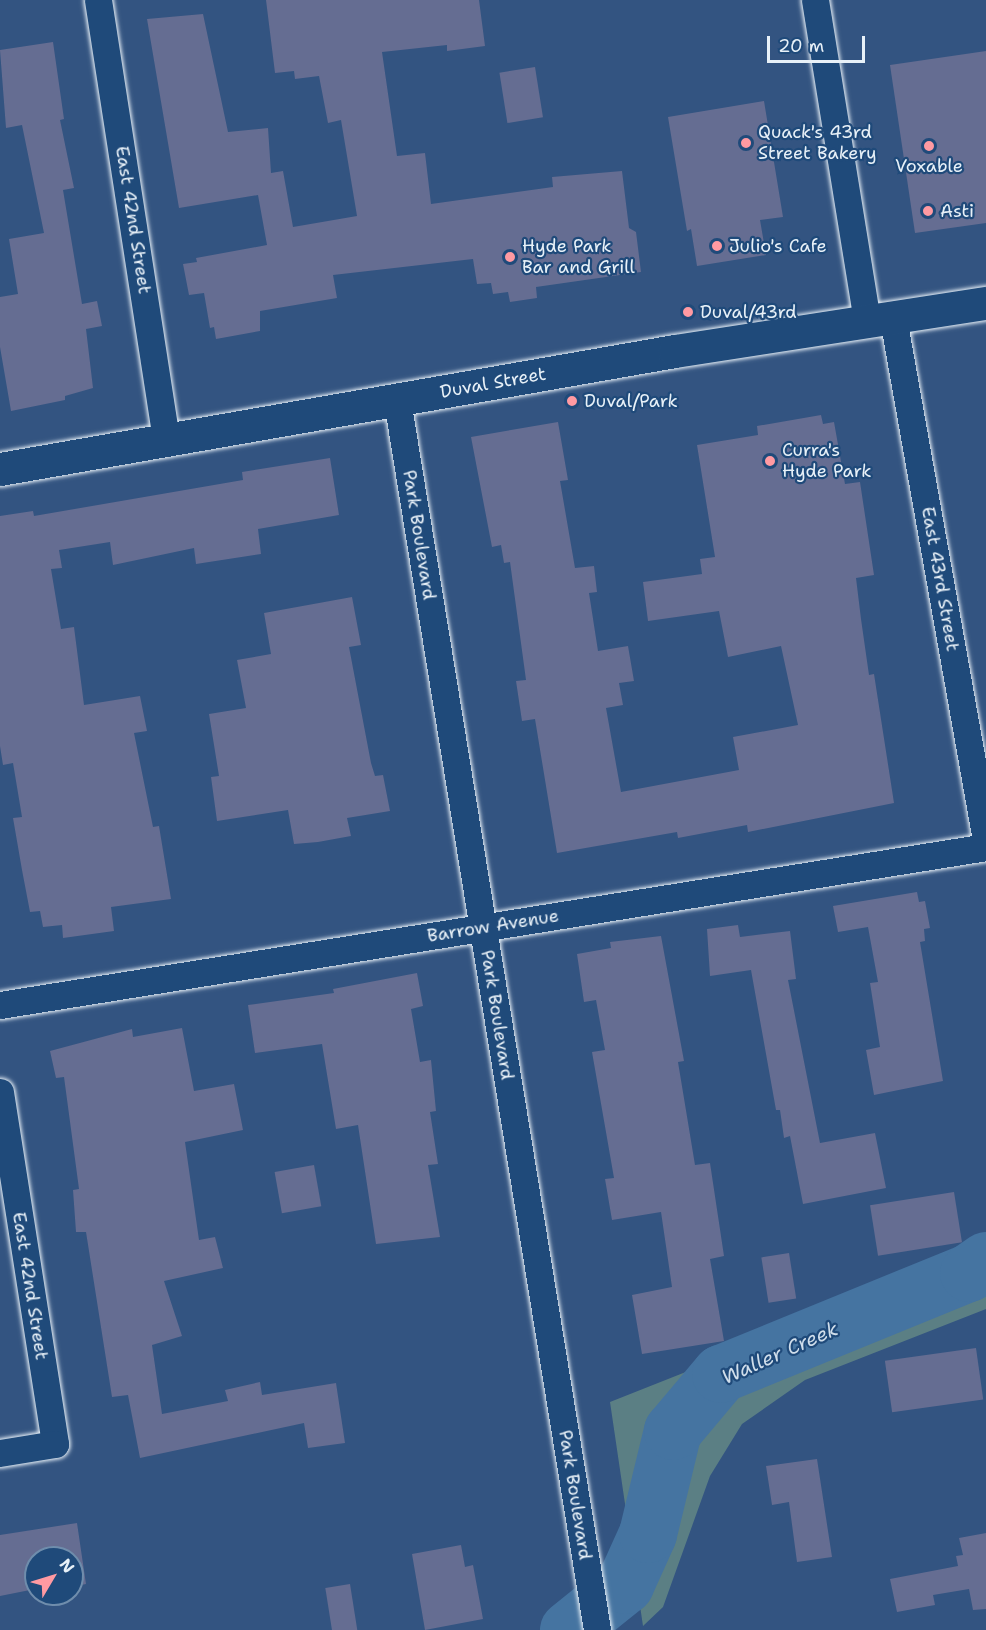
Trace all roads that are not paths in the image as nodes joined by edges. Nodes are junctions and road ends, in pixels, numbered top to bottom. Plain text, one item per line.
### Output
1 (98, 0) edge
2 (815, 0) edge
3 (986, 303) edge
4 (880, 320) junction
5 (397, 400) junction
6 (166, 440) junction
7 (0, 469) edge
8 (986, 840) edge
9 (986, 847) edge
10 (483, 927) junction
11 (0, 1005) edge
12 (0, 1092) edge
13 (0, 1453) edge
14 (597, 1630) edge

1 - 6 street, East 42nd Street
2 - 4 street, East 43rd Street
3 - 4 street, Duval Street
4 - 5 street, Duval Street
4 - 8 street, East 43rd Street
5 - 6 street, Duval Street
5 - 10 street, Park Boulevard
6 - 7 street, Duval Street
9 - 10 street, Barrow Avenue
10 - 11 street, Barrow Avenue
10 - 14 street, Park Boulevard
12 - 13 street, East 42nd Street

